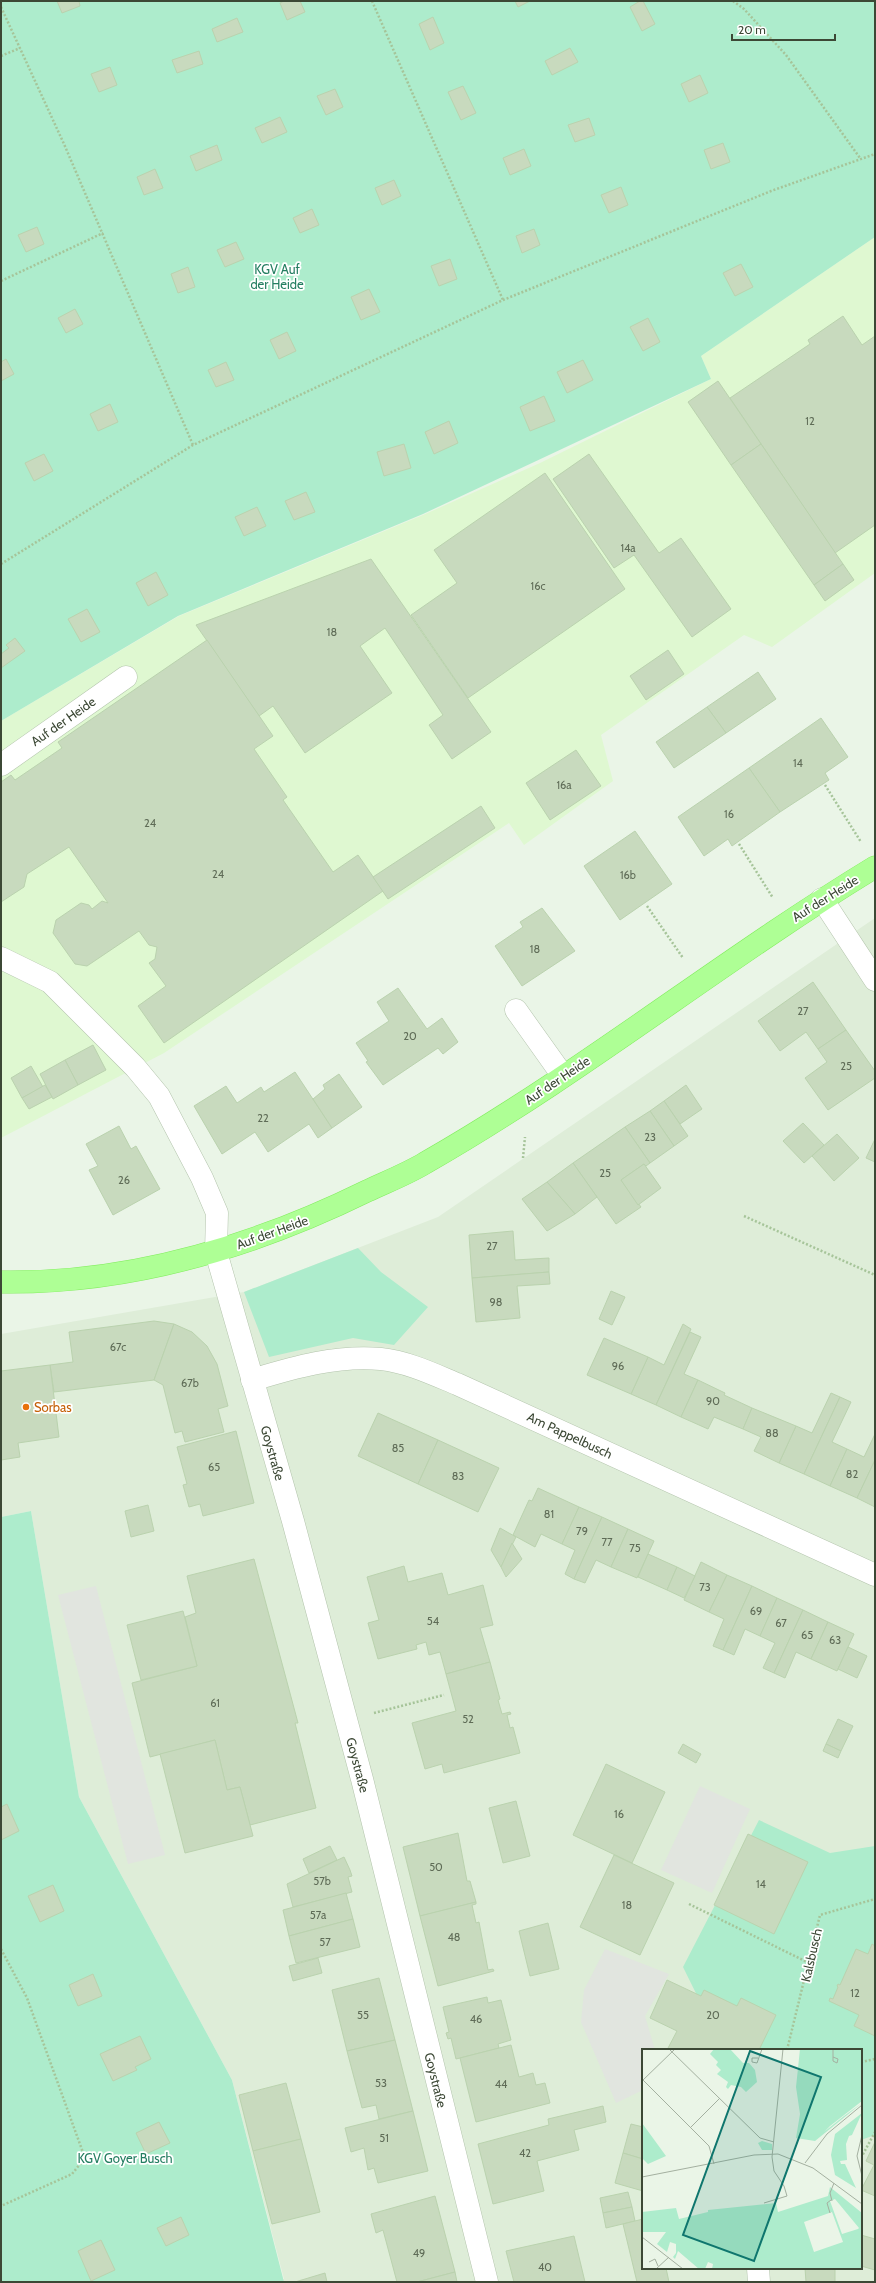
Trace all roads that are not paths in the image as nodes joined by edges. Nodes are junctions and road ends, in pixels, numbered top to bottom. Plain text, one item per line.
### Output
1 (126, 677) dead end
2 (1, 765) edge
3 (875, 866) edge
4 (822, 899) junction
5 (1, 958) edge
6 (875, 980) edge
7 (516, 1010) dead end
8 (563, 1076) junction
9 (216, 1252) junction
10 (1, 1282) edge
11 (252, 1380) junction
12 (875, 1575) edge
13 (758, 2269) edge
14 (487, 2282) edge
15 (759, 2282) edge

1 - 2 street, Auf der Heide
3 - 4 main road, Auf der Heide
4 - 6 street
4 - 8 main road, Auf der Heide
5 - 9 street, Auf der Heide
7 - 8 street
8 - 9 main road, Auf der Heide
9 - 10 main road, Auf der Heide
9 - 11 street, Goystraße
11 - 12 street, Am Pappelbusch
11 - 14 street, Goystraße
13 - 15 street

